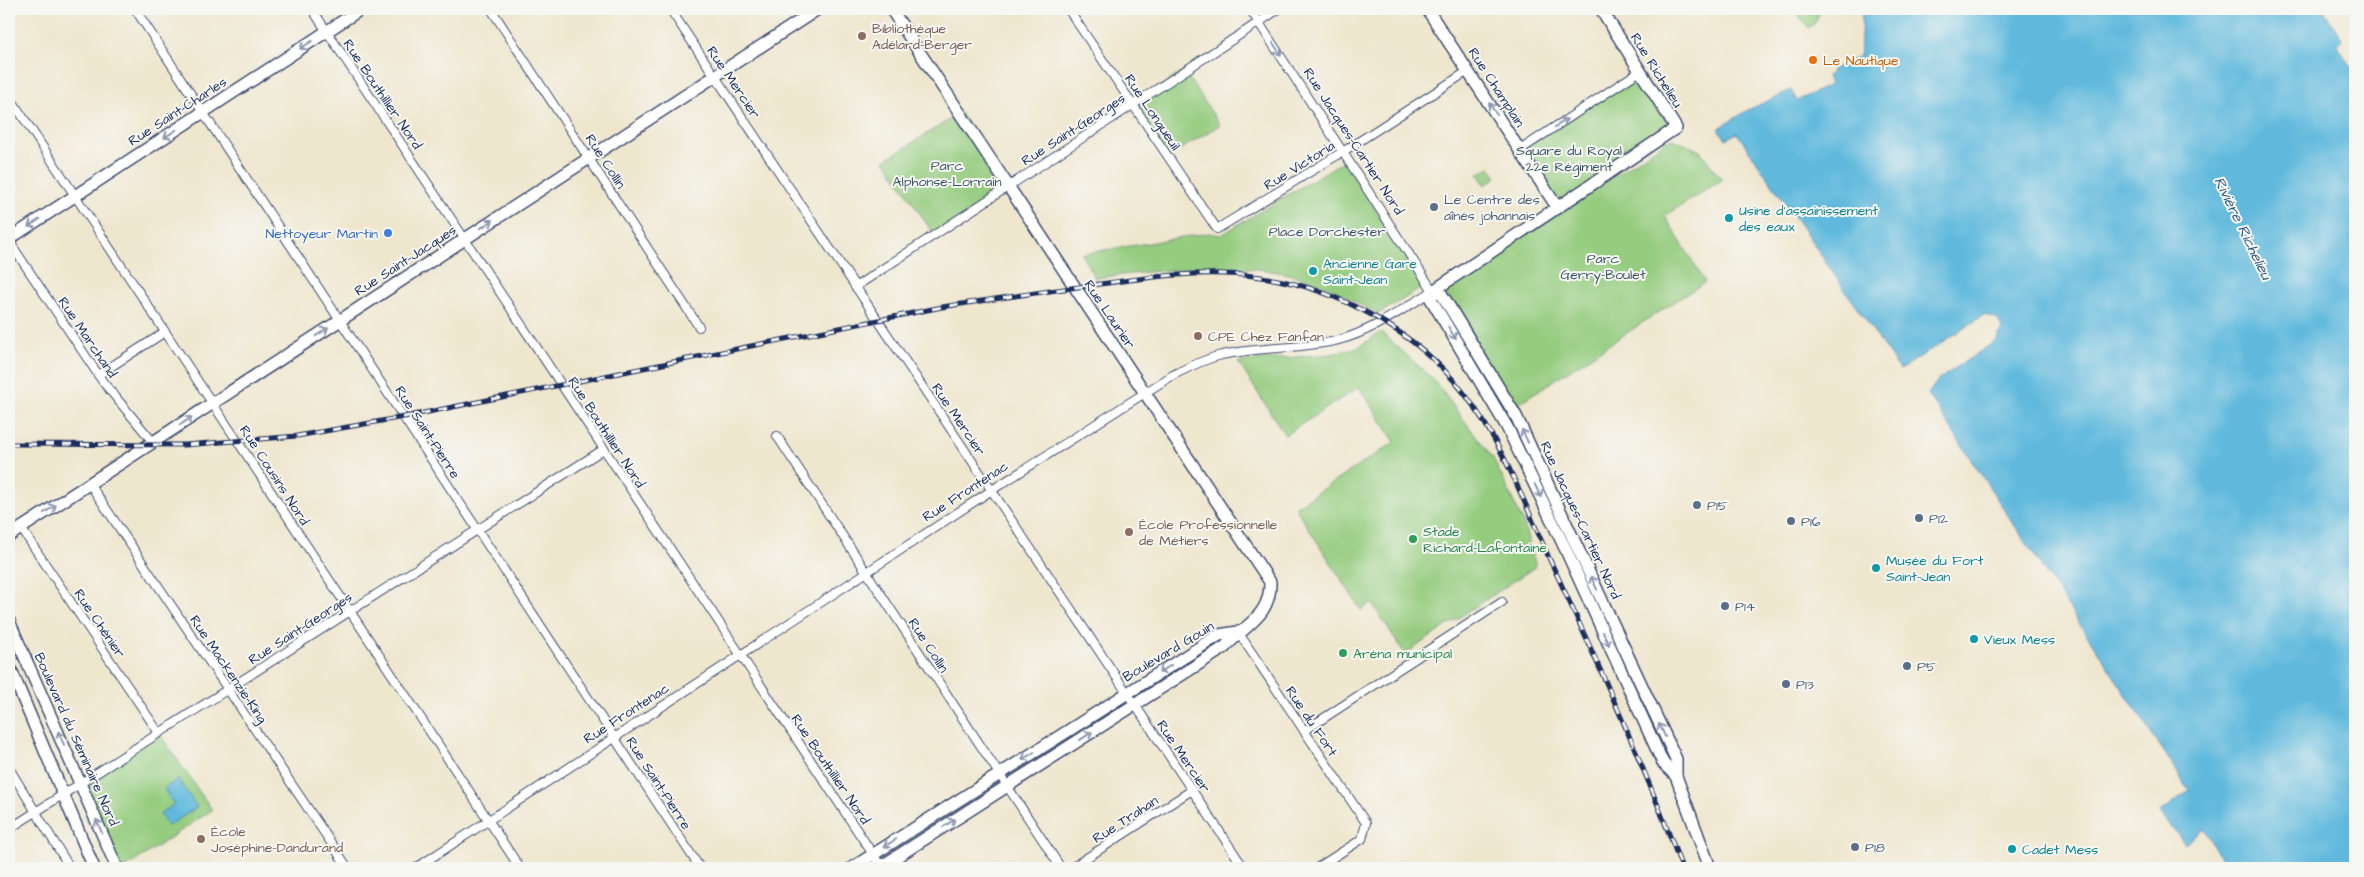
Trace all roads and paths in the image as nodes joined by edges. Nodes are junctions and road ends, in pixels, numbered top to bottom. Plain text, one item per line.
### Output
1 (135, 9) edge
2 (312, 9) edge
3 (361, 9) edge
4 (491, 9) edge
5 (670, 9) edge
6 (818, 9) edge
7 (890, 9) edge
8 (1068, 9) edge
9 (1250, 9) edge
10 (1279, 9) edge
11 (1427, 9) edge
12 (1600, 9) edge
13 (1258, 22) junction
14 (327, 31) junction
15 (1468, 71) junction
16 (1640, 71) junction
17 (714, 76) junction
18 (9, 96) edge
19 (1133, 105) junction
20 (203, 112) junction
21 (1520, 150) junction
22 (1344, 152) junction
23 (589, 158) junction
24 (1009, 186) junction
25 (75, 196) junction
26 (1557, 207) junction
27 (1217, 229) joint
28 (464, 239) junction
29 (9, 240) edge
30 (855, 287) junction
31 (1433, 291) junction
32 (340, 320) junction
33 (699, 327) dead end
34 (165, 332) junction
35 (98, 375) junction
36 (1144, 392) junction
37 (212, 403) junction
38 (777, 436) dead end
39 (153, 442) junction
40 (604, 449) junction
41 (89, 483) junction
42 (992, 490) junction
43 (21, 528) junction
44 (478, 530) junction
45 (9, 536) edge
46 (867, 573) junction
47 (1502, 602) dead end
48 (350, 611) junction
49 (9, 621) edge
50 (1238, 632) junction
51 (741, 655) junction
52 (9, 665) edge
53 (228, 689) junction
54 (1128, 693) junction
55 (1135, 704) junction
56 (1304, 731) junction
57 (159, 733) junction
58 (615, 738) junction
59 (9, 768) edge
60 (999, 774) junction
61 (81, 783) junction
62 (1007, 786) junction
63 (1192, 790) junction
64 (63, 794) junction
65 (36, 812) junction
66 (488, 821) junction
67 (9, 829) edge
68 (873, 854) junction
69 (70, 868) edge
70 (94, 868) edge
71 (117, 868) edge
72 (348, 868) edge
73 (416, 868) edge
74 (520, 868) edge
75 (700, 868) edge
76 (852, 868) edge
77 (881, 868) edge
78 (1061, 868) edge
79 (1071, 868) edge
80 (1244, 868) edge
81 (1317, 868) edge
82 (1710, 868) edge

1 - 20 street, Rue Saint-Pierre
2 - 14 street, Rue Bouthillier Nord
3 - 14 street, Rue Saint-Charles
4 - 23 street, Rue Collin
5 - 17 street, Rue Mercier
6 - 17 street, Rue Saint-Jacques
7 - 24 street, Rue Laurier
8 - 19 street, Rue Longueuil
9 - 13 street, Rue Jacques-Cartier Nord
10 - 13 street, Rue Saint-Georges
11 - 15 street, Rue Champlain
12 - 16 street, Rue Richelieu
13 - 19 street, Rue Saint-Georges
13 -> 22 street, Rue Jacques-Cartier Nord
14 -> 20 street, Rue Saint-Charles
14 - 28 street, Rue Bouthillier Nord
21 -> 15 street, Rue Champlain
15 - 22 street, Rue Victoria
21 -> 16 street
16 - 26 street, Rue Richelieu
17 - 23 street, Rue Saint-Jacques
17 - 30 street, Rue Mercier
18 - 25 street, Rue Cousins Nord
19 - 24 street, Rue Saint-Georges
19 - 27 street, Rue Longueuil
20 -> 25 street, Rue Saint-Charles
20 - 32 street, Rue Saint-Pierre
21 - 26 street, Rue Champlain
22 - 27 street, Rue Victoria
22 - 31 street, Rue Jacques-Cartier Nord
28 -> 23 street, Rue Saint-Jacques
23 - 33 street, Rue Collin
24 - 30 street, Rue Saint-Georges
24 - 36 street, Rue Laurier
25 -> 29 street, Rue Saint-Charles
25 - 34 street, Rue Cousins Nord
26 - 31 street, Rue Frontenac
28 - 32 street, Rue Saint-Jacques
28 - 40 street, Rue Bouthillier Nord
29 - 35 street, Rue Marchand
30 - 42 street, Rue Mercier
31 - 36 street, Rue Frontenac
31 - 82 street, Rue Jacques-Cartier Nord
37 -> 32 street, Rue Saint-Jacques
32 - 44 street, Rue Saint-Pierre
34 - 35 street
34 - 37 street, Rue Cousins Nord
35 - 39 street, Rue Marchand
36 - 42 street, Rue Frontenac
36 - 50 street, Rue Laurier
39 -> 37 street, Rue Saint-Jacques
37 - 48 street, Rue Cousins Nord
38 - 46 street, Rue Collin
39 - 41 street, Rue Saint-Jacques
40 - 44 street, Rue Saint-Georges
40 - 51 street, Rue Bouthillier Nord
43 -> 41 street, Rue Saint-Jacques
41 - 53 street, Rue Mackenzie-King
42 - 46 street, Rue Frontenac
42 - 54 street, Rue Mercier
43 - 45 street, Rue Saint-Jacques
43 - 57 street, Rue Chénier
44 - 48 street, Rue Saint-Georges
44 - 58 street, Rue Saint-Pierre
46 - 51 street, Rue Frontenac
46 - 60 street, Rue Collin
47 - 56 street
48 - 53 street, Rue Saint-Georges
48 - 66 street, Rue Cousins Nord
61 -> 49 street, Boulevard du Séminaire Nord
50 -> 54 street, Boulevard Gouin
50 - 55 street, Boulevard Gouin
50 - 56 street, Rue du Fort
51 - 58 street, Rue Frontenac
51 - 68 street, Rue Bouthillier Nord
52 - 64 street
53 - 57 street, Rue Saint-Georges
53 - 72 street, Rue Mackenzie-King
54 - 55 street, Rue Mercier
54 -> 60 street, Boulevard Gouin
62 -> 55 street, Boulevard Gouin
55 - 63 street, Rue Mercier
56 - 81 street, Rue du Fort
57 - 61 street, Rue Saint-Georges
58 - 66 street, Rue Frontenac
58 - 75 street, Rue Saint-Pierre
59 - 65 street
60 - 62 street, Rue Collin
60 -> 68 street, Boulevard Gouin
61 - 64 street, Rue Saint-Georges
71 -> 61 street, Boulevard du Séminaire Nord
77 -> 62 street, Boulevard Gouin
62 - 78 street, Rue Collin
63 - 79 street, Rue Trahan
63 - 80 street, Rue Mercier
64 - 65 street, Rue Saint-Georges
64 - 70 street
65 - 67 street, Rue Saint-Georges
65 - 69 street
66 - 73 street, Rue Frontenac
66 - 74 street, Rue Cousins Nord
68 - 76 street, Boulevard Gouin
68 - 77 street, Rue Bouthillier Nord

